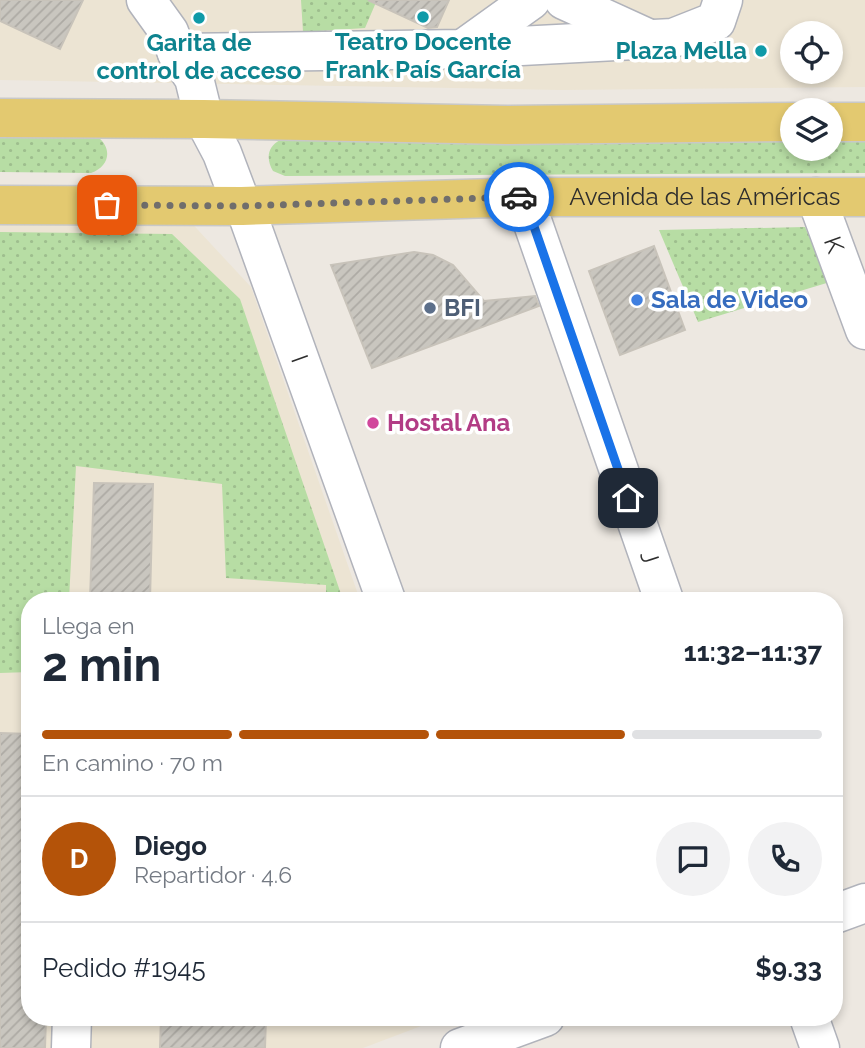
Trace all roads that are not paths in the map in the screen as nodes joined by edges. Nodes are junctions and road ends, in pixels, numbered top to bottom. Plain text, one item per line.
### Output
1 (146, 0) edge
2 (531, 0) edge
3 (564, 0) edge
4 (723, 0) edge
5 (650, 39) junction
6 (463, 48) junction
7 (177, 53) junction
8 (0, 118) edge
9 (204, 119) junction
10 (780, 122) edge
11 (843, 122) edge
12 (865, 122) edge
13 (522, 197) junction
14 (816, 197) junction
15 (865, 197) edge
16 (0, 205) edge
17 (242, 206) junction
18 (865, 330) edge
19 (383, 592) edge
20 (661, 592) edge
21 (865, 903) edge
22 (843, 911) edge
23 (72, 1026) edge
24 (537, 1026) edge
25 (812, 1026) edge
26 (71, 1048) edge
27 (460, 1048) edge
28 (820, 1048) edge

1 - 7 street, I
2 - 6 street
3 - 5 street
4 - 5 street
5 - 6 street
6 - 7 street
7 - 9 street, I
8 - 9 main road
9 - 10 main road
9 - 17 street, I
11 - 12 main road
13 - 14 main road, Avenida de las Américas
13 - 17 main road, Avenida de las Américas
13 - 20 street, J
14 - 15 main road, Avenida de las Américas
14 - 18 street, K
16 - 17 main road, Avenida de las Américas
17 - 19 street, I
21 - 22 street
23 - 26 street
24 - 27 street
25 - 28 street

